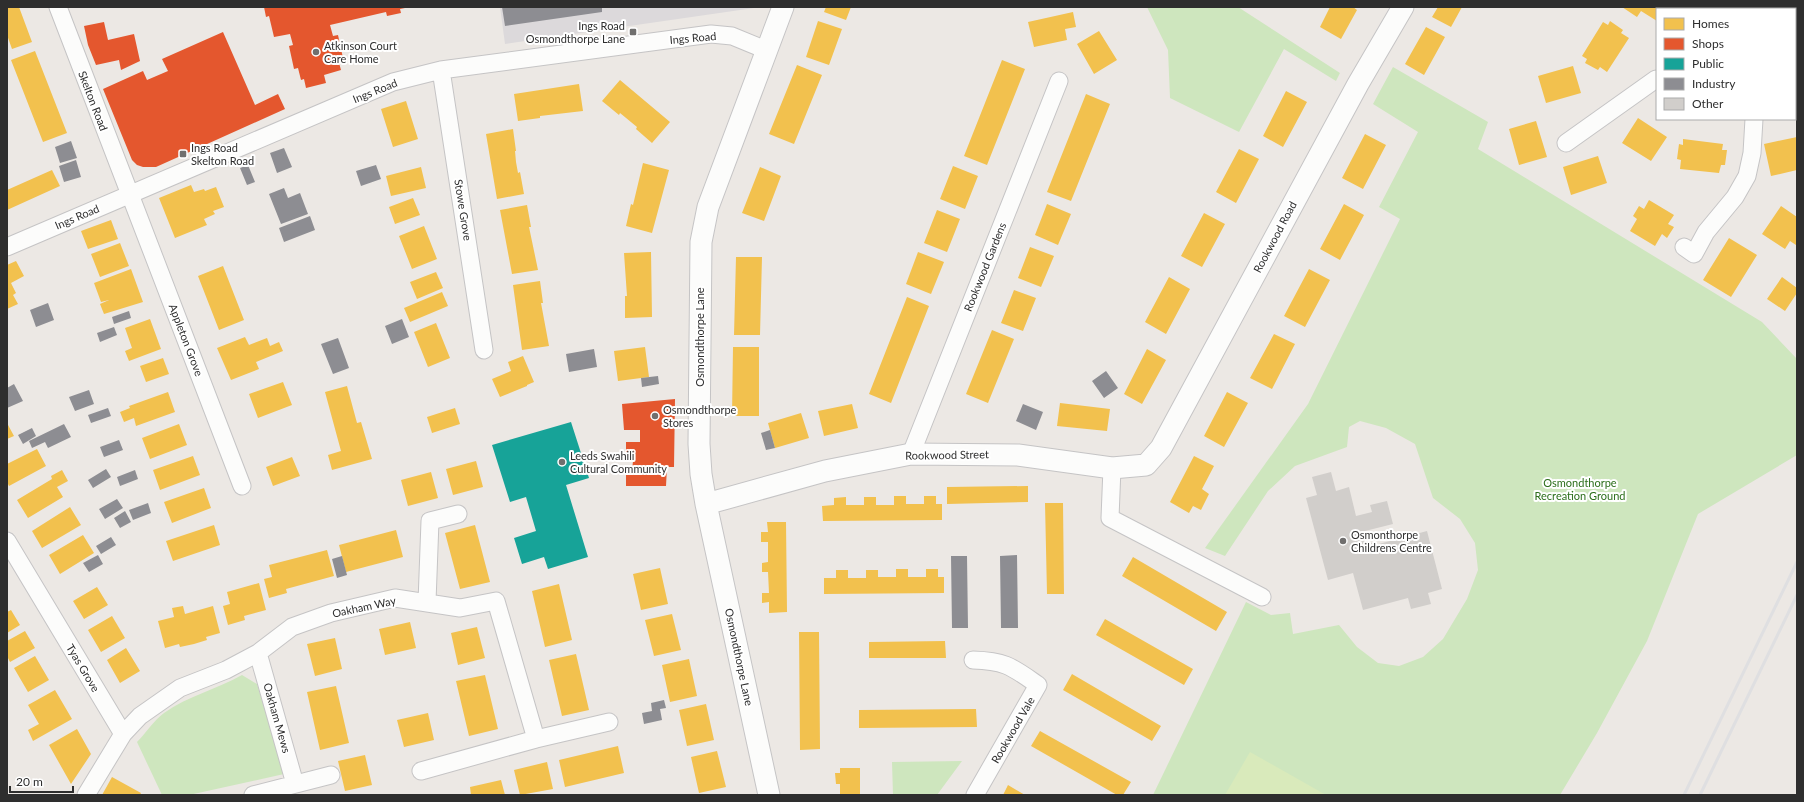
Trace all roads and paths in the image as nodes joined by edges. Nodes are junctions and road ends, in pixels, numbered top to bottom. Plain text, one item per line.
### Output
1 (58, 7) edge
2 (783, 7) edge
3 (1403, 7) edge
4 (766, 50) junction
5 (442, 70) junction
6 (1656, 79) edge
7 (1059, 81) dead end
8 (1754, 120) edge
9 (1566, 143) dead end
10 (131, 194) junction
11 (7, 247) edge
12 (1684, 247) dead end
13 (484, 350) dead end
14 (911, 454) junction
15 (1146, 465) joint
16 (1112, 468) junction
17 (242, 486) dead end
18 (706, 504) junction
19 (458, 514) dead end
20 (7, 541) edge
21 (1262, 597) dead end
22 (427, 602) junction
23 (258, 653) junction
24 (973, 660) dead end
25 (609, 722) dead end
26 (123, 734) junction
27 (536, 739) junction
28 (421, 771) dead end
29 (331, 775) dead end
30 (295, 784) junction
31 (86, 795) edge
32 (253, 795) edge
33 (769, 795) edge
34 (975, 795) edge

1 - 10 street, Skelton Road
2 - 4 street, Osmondthorpe Lane
3 - 15 street, Rookwood Road
4 - 5 street, Ings Road
4 - 18 street, Osmondthorpe Lane
5 - 10 street, Ings Road
5 - 13 street, Stowe Grove
6 - 9 street
7 - 14 street, Rookwood Gardens
8 - 12 street
10 - 11 street, Ings Road
10 - 17 street, Appleton Grove
14 - 16 street, Rookwood Street
14 - 18 street, Rookwood Street
15 - 16 street, Rookwood Street
16 - 21 street
18 - 33 street, Osmondthorpe Lane
19 - 22 street
20 - 26 street, Tyas Grove
22 - 23 street, Oakham Way
22 - 27 street, Oakham Way
23 - 26 street, Oakham Way
23 - 30 street, Oakham Mews
24 - 34 street, Rookwood Vale
25 - 27 street
26 - 31 street
27 - 28 street
29 - 30 street
30 - 32 street

